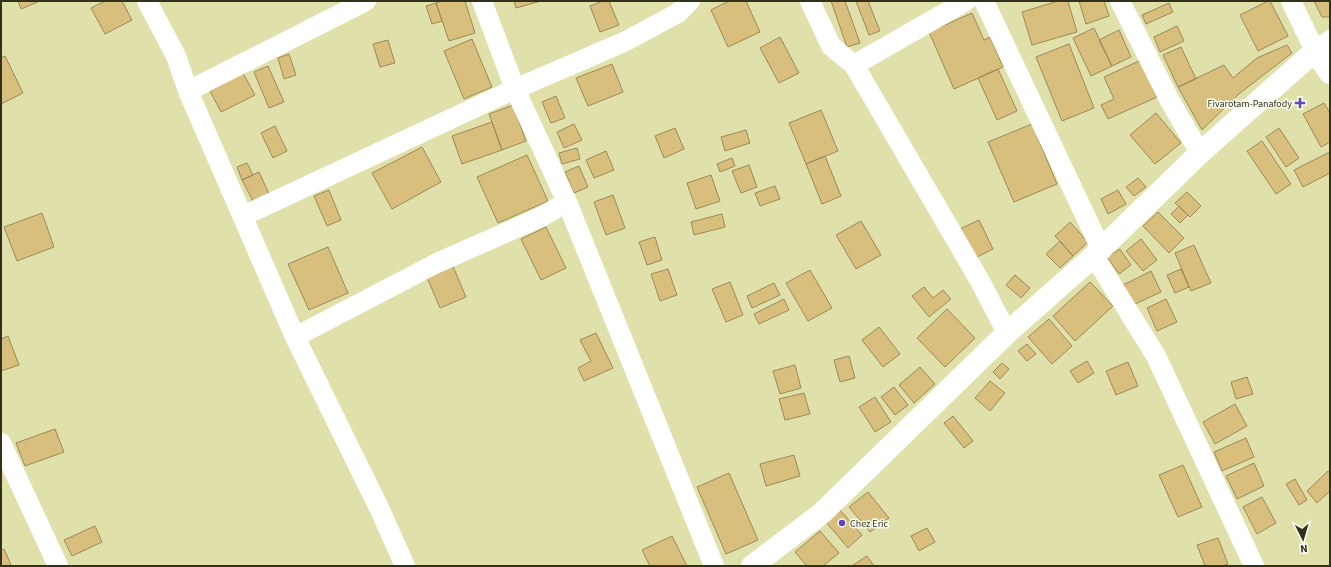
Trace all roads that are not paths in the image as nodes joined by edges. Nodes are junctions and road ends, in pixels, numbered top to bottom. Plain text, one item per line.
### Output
1 (147, 1) edge
2 (366, 1) edge
3 (482, 1) edge
4 (690, 1) edge
5 (810, 1) edge
6 (966, 1) edge
7 (984, 1) edge
8 (1120, 1) edge
9 (1291, 1) edge
10 (1322, 46) edge
11 (854, 65) junction
12 (1330, 73) edge
13 (516, 89) junction
14 (188, 91) junction
15 (1200, 153) junction
16 (567, 202) junction
17 (243, 216) junction
18 (1098, 253) junction
19 (1007, 333) junction
20 (296, 337) junction
21 (1, 443) edge
22 (58, 566) edge
23 (405, 566) edge
24 (714, 566) edge
25 (752, 566) edge
26 (1254, 566) edge

1 - 14 street
2 - 14 street
3 - 13 street
4 - 13 street
5 - 11 street
6 - 11 street
7 - 18 street
8 - 15 street
9 - 10 street
10 - 12 main road
10 - 15 main road
11 - 19 street
13 - 16 street
13 - 17 street
14 - 17 street
15 - 18 main road
16 - 20 street
16 - 24 street
17 - 20 street
18 - 19 main road
18 - 26 street
19 - 25 main road
20 - 23 street
21 - 22 street

